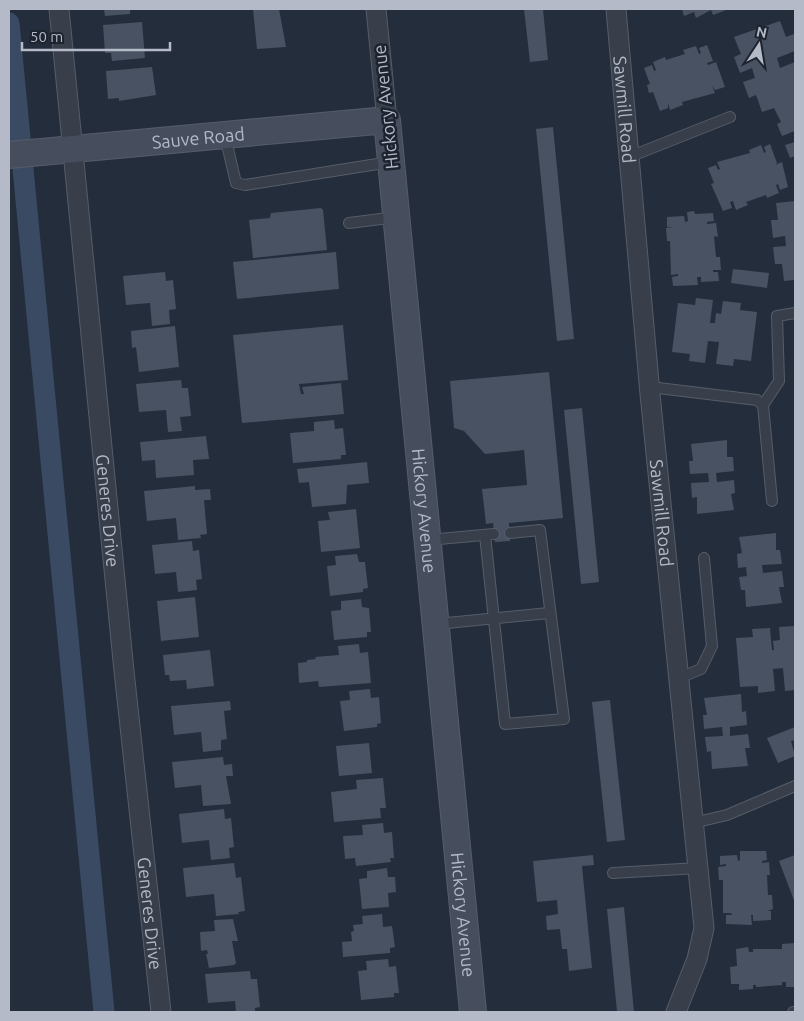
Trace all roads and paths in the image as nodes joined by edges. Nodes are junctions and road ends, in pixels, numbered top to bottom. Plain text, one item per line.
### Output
1 (59, 9) edge
2 (376, 9) edge
3 (616, 9) edge
4 (730, 117) dead end
5 (386, 120) junction
6 (225, 136) junction
7 (63, 151) junction
8 (9, 155) edge
9 (629, 157) junction
10 (391, 162) junction
11 (396, 218) junction
12 (348, 224) dead end
13 (795, 313) edge
14 (650, 387) junction
15 (764, 405) junction
16 (772, 501) dead end
17 (510, 533) dead end
18 (428, 540) junction
19 (704, 558) dead end
20 (550, 613) junction
21 (494, 618) junction
22 (436, 624) junction
23 (679, 678) junction
24 (795, 786) edge
25 (693, 823) junction
26 (698, 868) junction
27 (613, 873) dead end
28 (161, 1012) edge
29 (473, 1012) edge
30 (676, 1012) edge

1 - 7 street, Generes Drive
2 - 5 street, Hickory Avenue
3 - 9 street, Sawmill Road
4 - 9 lane
5 - 6 street, Sauve Road
5 - 10 street, Hickory Avenue
6 - 7 street, Sauve Road
6 - 10 lane
7 - 8 street, Sauve Road
7 - 28 street, Generes Drive
9 - 14 street, Sawmill Road
10 - 11 street, Hickory Avenue
11 - 12 lane
11 - 18 street, Hickory Avenue
13 - 15 lane
14 - 15 lane
14 - 23 street, Sawmill Road
15 - 16 lane
17 - 20 lane
18 - 21 lane
18 - 22 street, Hickory Avenue
19 - 23 lane
20 - 21 lane
20 - 21 lane
21 - 22 lane
22 - 29 street, Hickory Avenue
23 - 25 street, Sawmill Road
24 - 25 lane
25 - 26 street, Sawmill Road
26 - 27 lane
26 - 30 street, Sawmill Road

